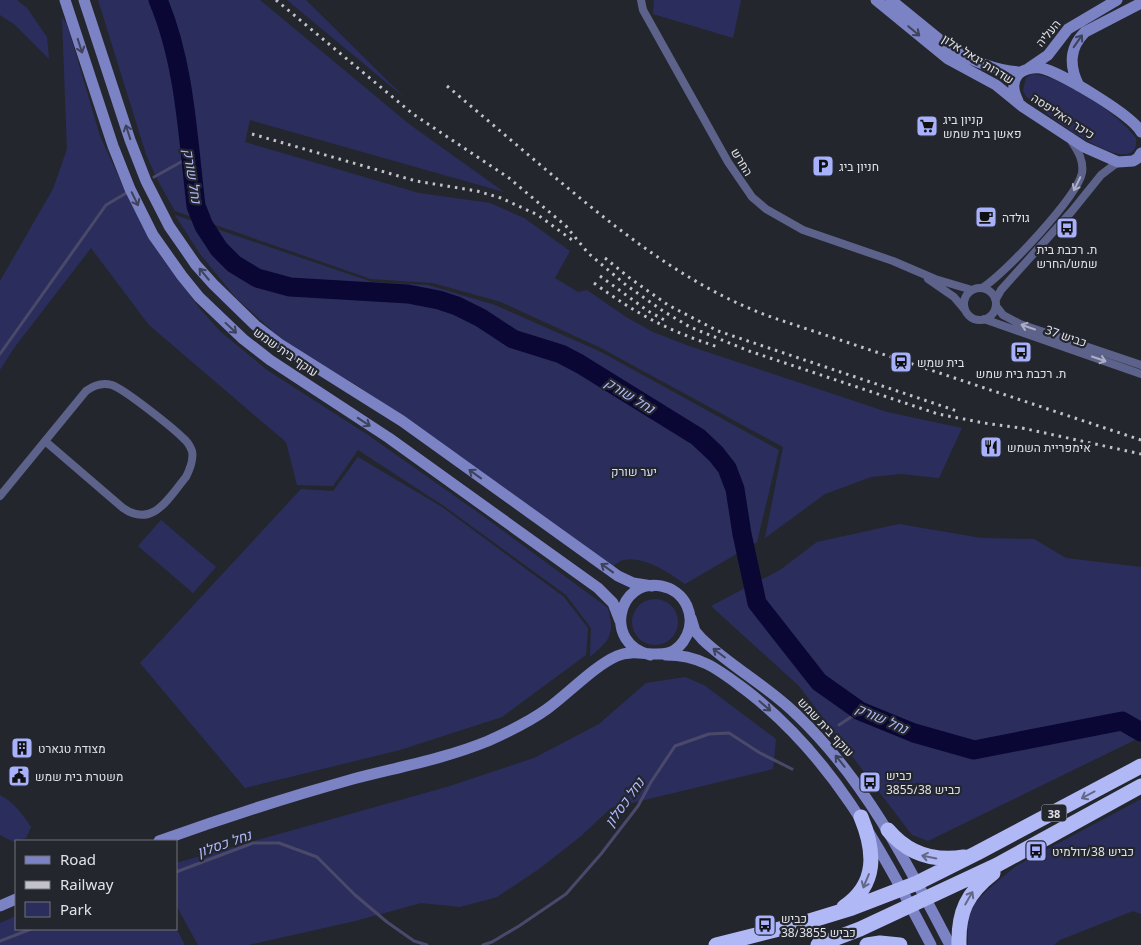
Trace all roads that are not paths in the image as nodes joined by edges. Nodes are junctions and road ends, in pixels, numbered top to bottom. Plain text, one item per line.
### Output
1 (65, 0) edge
2 (84, 0) edge
3 (641, 0) edge
4 (876, 0) edge
5 (891, 0) edge
6 (1118, 0) edge
7 (1141, 3) edge
8 (1023, 71) junction
9 (1079, 86) junction
10 (1018, 103) junction
11 (1141, 130) edge
12 (1070, 139) junction
13 (1140, 155) edge
14 (1118, 162) junction
15 (893, 261) junction
16 (982, 288) junction
17 (972, 290) junction
18 (996, 303) junction
19 (967, 312) junction
20 (984, 319) junction
21 (1141, 365) edge
22 (1141, 374) edge
23 (46, 441) junction
24 (0, 496) edge
25 (652, 586) junction
26 (690, 614) junction
27 (621, 626) junction
28 (656, 655) junction
29 (602, 665) junction
30 (1136, 769) edge
31 (1141, 786) edge
32 (861, 817) junction
33 (888, 830) junction
34 (162, 840) edge
35 (1018, 853) junction
36 (977, 854) junction
37 (917, 883) junction
38 (902, 890) junction
39 (926, 898) junction
40 (15, 899) edge
41 (910, 905) junction
42 (0, 906) edge
43 (825, 916) junction
44 (716, 945) edge
45 (818, 945) edge
46 (867, 945) edge
47 (900, 945) edge
48 (931, 945) edge
49 (950, 945) edge
50 (959, 945) edge

1 -> 27 main road, עוקף בית שמש
25 -> 2 main road, עוקף בית שמש
3 - 15 street, החרש
4 -> 10 main road, שדרות יגאל אלון
5 - 8 main road, שדרות יגאל אלון
6 - 8 main road, העליה
9 -> 7 main road
8 - 9 main road
8 - 10 main road, כיכר האליפסה
9 - 11 main road
10 - 12 main road, כיכר האליפסה
12 - 14 main road, כיכר האליפסה
12 -> 16 street
13 - 14 main road
14 - 18 street
15 - 17 street, החרש
15 - 19 street, החרש
16 - 17 street
16 - 18 street
17 - 19 street
18 - 20 street
21 -> 18 street, כביש 37
19 - 20 street
20 -> 22 street, כביש 37
23 - 23 street
23 - 24 street
25 - 26 main road
25 - 27 main road
26 - 28 main road
33 -> 26 main road, עוקף בית שמש
27 - 28 main road
27 - 29 main road
28 - 29 main road
28 -> 32 main road
29 - 34 main road
30 -> 36 highway, 38
31 - 35 highway, 38
32 - 38 main road
32 -> 43 highway
36 -> 33 highway
33 - 37 main road, עוקף בית שמש
35 - 39 highway, 38
50 -> 35 highway
36 - 37 highway, 38
37 - 38 highway, 38
37 - 39 main road, עוקף בית שמש
38 - 41 main road
38 - 43 highway, 38
39 - 41 highway, 38
39 - 49 main road, עוקף בית שמש
40 - 42 main road
41 - 45 highway, 38
41 - 48 main road
43 - 44 highway, 38
46 - 47 highway

